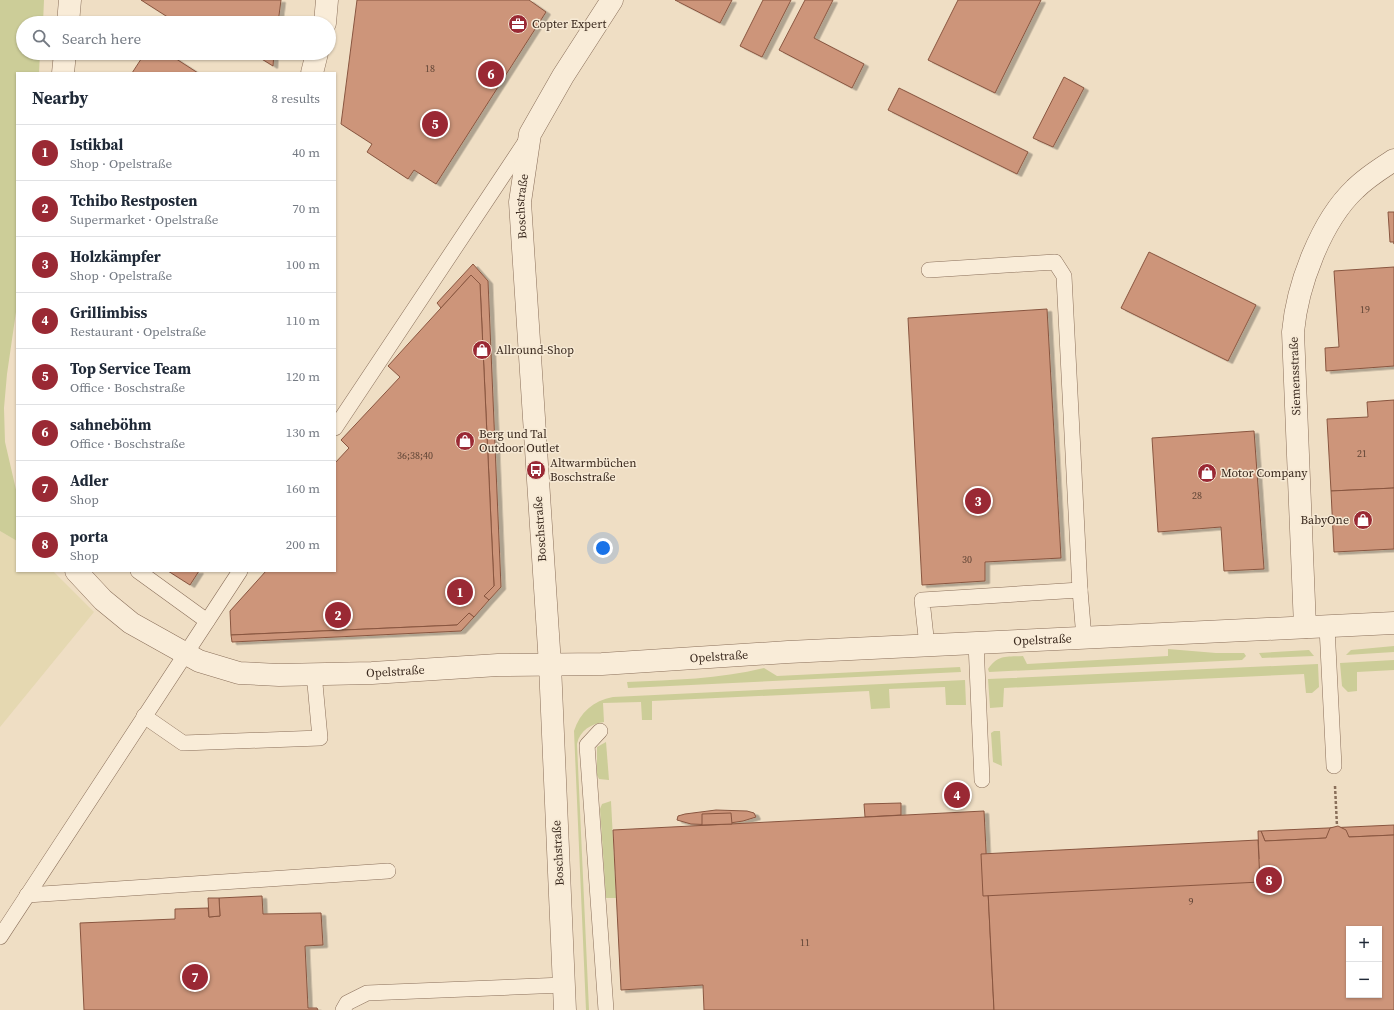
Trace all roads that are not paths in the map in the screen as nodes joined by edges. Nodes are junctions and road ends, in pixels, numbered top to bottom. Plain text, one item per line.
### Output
1 (70, 0) edge
2 (327, 0) edge
3 (612, 0) edge
4 (69, 16) edge
5 (326, 16) edge
6 (64, 60) edge
7 (315, 60) edge
8 (63, 72) edge
9 (312, 72) edge
10 (530, 134) junction
11 (1394, 160) edge
12 (929, 270) dead end
13 (336, 426) edge
14 (77, 572) edge
15 (139, 572) edge
16 (239, 572) edge
17 (1080, 590) junction
18 (206, 621) junction
19 (1394, 623) edge
20 (1305, 627) junction
21 (1328, 627) junction
22 (1084, 638) junction
23 (976, 643) junction
24 (926, 646) junction
25 (185, 653) junction
26 (550, 665) junction
27 (314, 673) junction
28 (144, 716) junction
29 (600, 731) dead end
30 (1334, 766) road end
31 (982, 780) dead end
32 (388, 871) dead end
33 (27, 896) junction
34 (0, 937) edge
35 (564, 985) junction
36 (343, 1010) edge
37 (565, 1010) edge
38 (606, 1010) edge

1 - 4 street
2 - 5 street
3 - 10 street, Boschstraße
6 - 8 street
7 - 9 street
10 - 13 lane
10 - 26 street, Boschstraße
11 - 20 street, Siemensstraße
12 - 17 lane
14 - 25 street, Opelstraße
15 - 18 lane
16 - 18 lane
17 - 22 lane
17 - 24 lane
18 - 25 lane
19 - 21 street, Opelstraße
20 - 21 street, Opelstraße
20 - 22 street, Opelstraße
21 - 30 lane
22 - 23 street, Opelstraße
23 - 24 street, Opelstraße
23 - 31 lane
24 - 26 street, Opelstraße
25 - 27 street, Opelstraße
25 - 28 lane
26 - 27 street, Opelstraße
26 - 35 street, Boschstraße
27 - 28 lane
28 - 33 lane
29 - 38 lane
32 - 33 lane
33 - 34 lane
35 - 36 lane
35 - 37 street, Boschstraße

